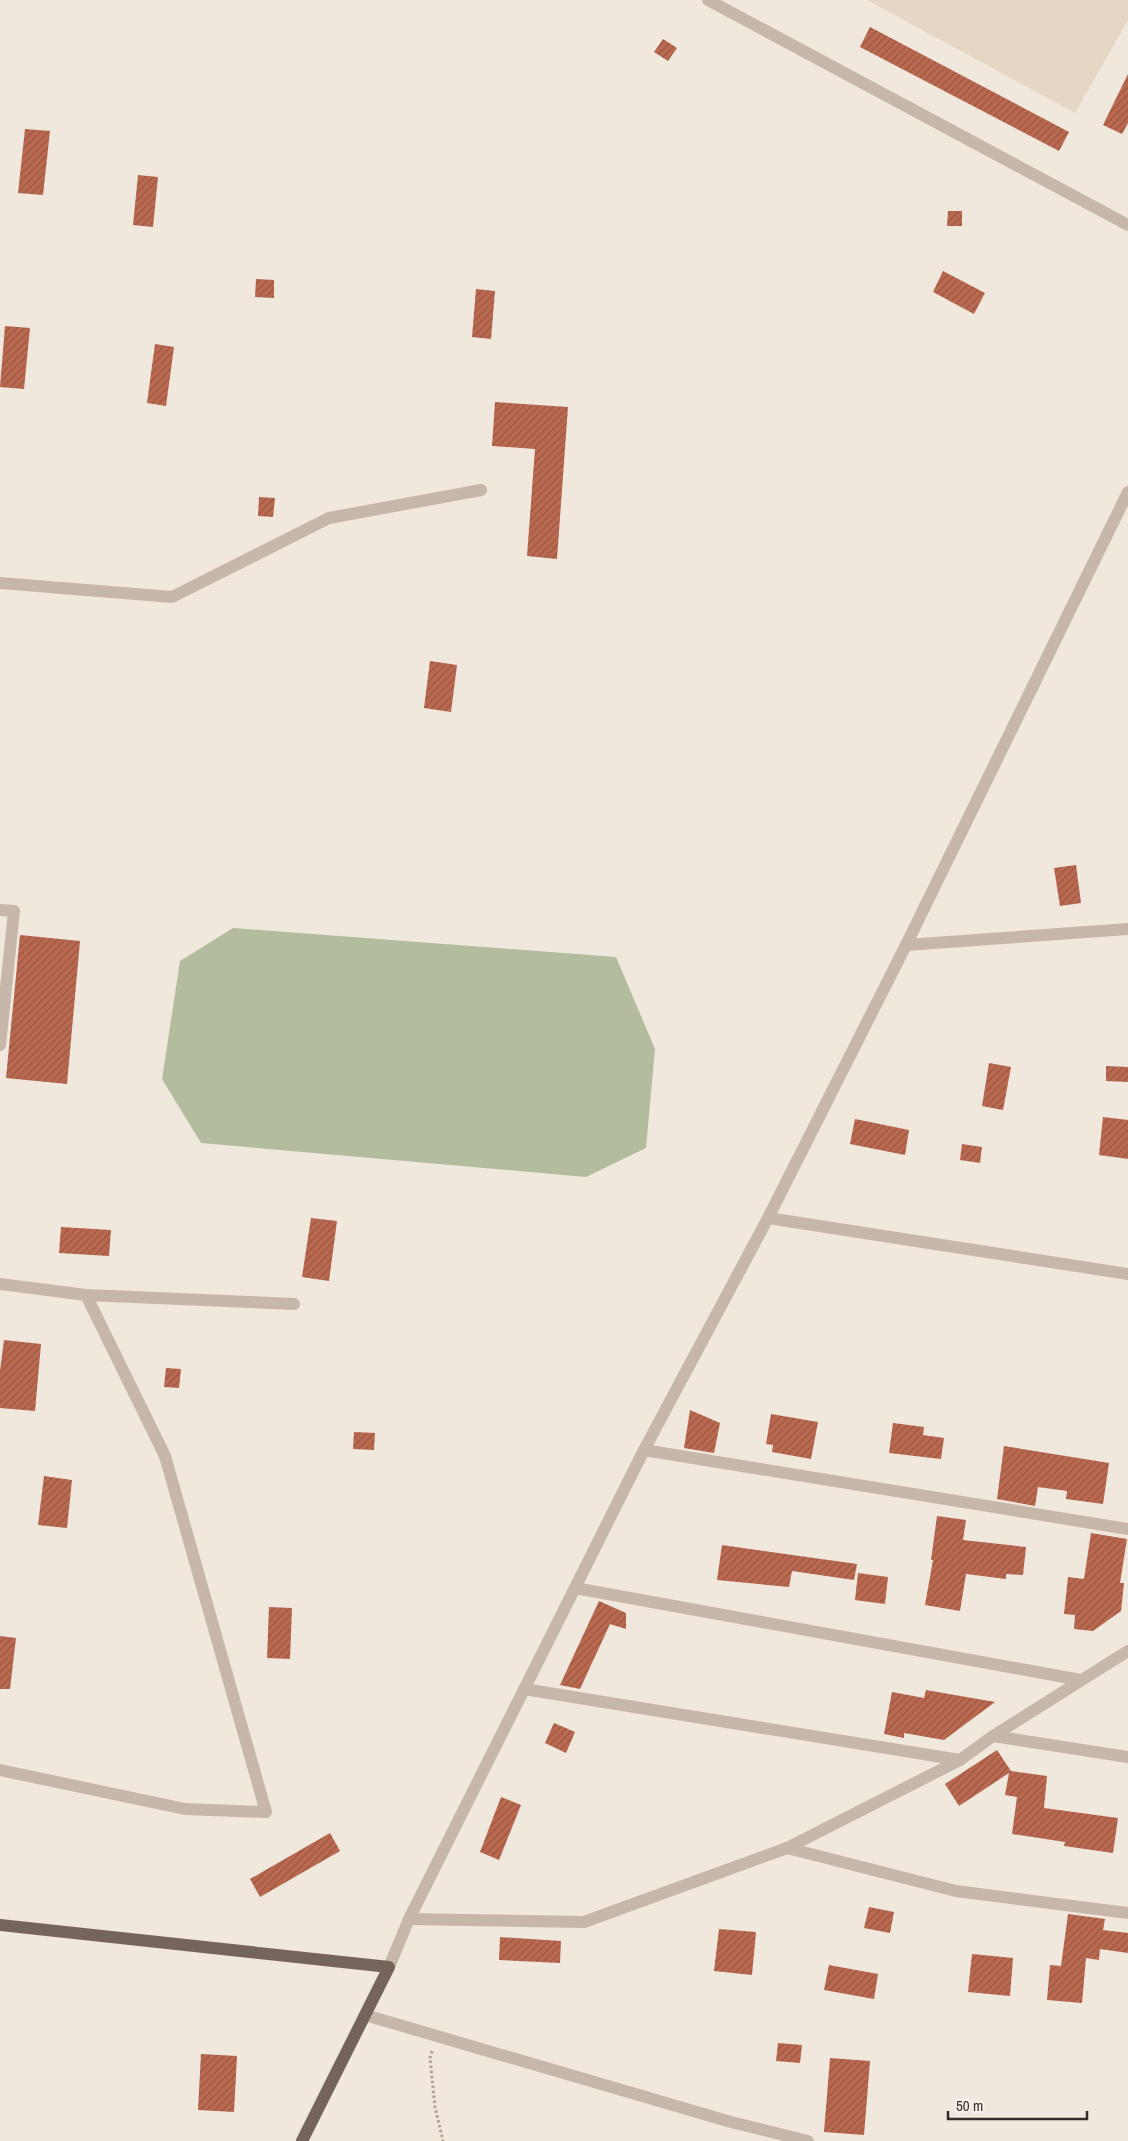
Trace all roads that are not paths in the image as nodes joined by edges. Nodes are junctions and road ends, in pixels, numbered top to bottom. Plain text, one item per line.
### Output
1 (708, 0) edge
2 (1128, 225) edge
3 (481, 490) dead end
4 (1128, 492) edge
5 (0, 583) edge
6 (0, 910) edge
7 (1128, 929) edge
8 (906, 945) junction
9 (0, 1045) edge
10 (768, 1218) junction
11 (1128, 1274) edge
12 (0, 1284) edge
13 (86, 1295) junction
14 (294, 1304) dead end
15 (644, 1450) junction
16 (1128, 1529) edge
17 (575, 1588) junction
18 (1128, 1651) edge
19 (1081, 1680) junction
20 (524, 1689) junction
21 (993, 1736) junction
22 (1128, 1757) edge
23 (960, 1760) junction
24 (0, 1770) edge
25 (787, 1848) junction
26 (1128, 1913) edge
27 (409, 1919) junction
28 (0, 1925) edge
29 (389, 1967) junction
30 (365, 2014) junction
31 (302, 2141) edge
32 (808, 2141) edge

1 - 2 street
3 - 5 street
4 - 8 street
6 - 9 street
7 - 8 street
8 - 10 street
10 - 11 street
10 - 15 street
12 - 13 street
13 - 14 street
13 - 24 street
15 - 16 street
15 - 17 street
17 - 19 street
17 - 20 street
18 - 19 street
19 - 21 street
20 - 23 street
20 - 27 street
21 - 22 street
21 - 23 street
23 - 25 street
25 - 26 street
25 - 27 street
27 - 29 street
28 - 29 main road
29 - 30 main road
30 - 31 main road
30 - 32 street

